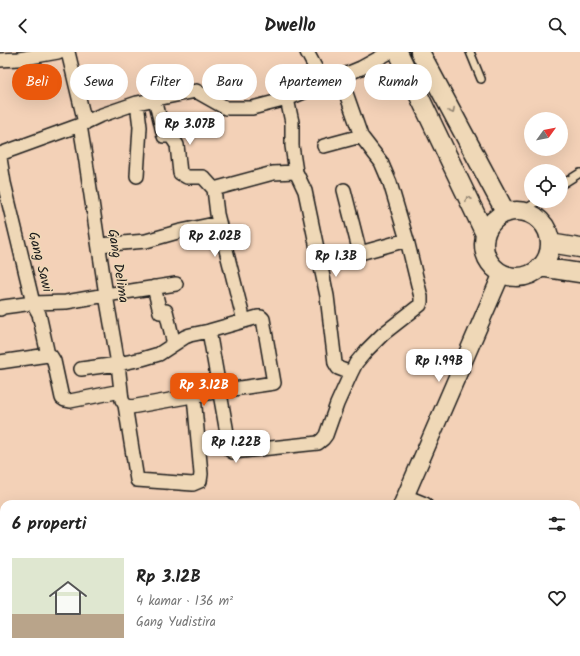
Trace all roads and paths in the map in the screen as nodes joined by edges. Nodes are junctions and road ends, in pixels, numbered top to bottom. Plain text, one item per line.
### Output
1 (58, 52) edge
2 (68, 52) edge
3 (307, 52) edge
4 (390, 52) edge
5 (398, 52) edge
6 (470, 52) edge
7 (423, 53) edge
8 (0, 60) edge
9 (313, 64) edge
10 (356, 70) edge
11 (480, 79) dead end
12 (194, 91) edge
13 (150, 100) edge
14 (155, 100) edge
15 (283, 100) edge
16 (287, 100) edge
17 (348, 100) edge
18 (137, 103) junction
19 (82, 124) junction
20 (361, 136) junction
21 (324, 146) dead end
22 (0, 154) edge
23 (0, 158) edge
24 (296, 172) junction
25 (580, 173) edge
26 (137, 176) dead end
27 (568, 181) edge
28 (214, 189) junction
29 (344, 190) dead end
30 (524, 207) edge
31 (514, 212) junction
32 (219, 223) junction
33 (485, 234) junction
34 (407, 240) junction
35 (550, 243) junction
36 (99, 245) junction
37 (574, 246) edge
38 (540, 267) junction
39 (502, 273) junction
40 (580, 273) edge
41 (176, 284) dead end
42 (154, 287) junction
43 (106, 295) junction
44 (33, 303) junction
45 (0, 309) edge
46 (244, 321) junction
47 (209, 331) junction
48 (174, 344) junction
49 (48, 354) junction
50 (0, 362) edge
51 (118, 364) junction
52 (81, 369) dead end
53 (351, 373) junction
54 (121, 391) junction
55 (220, 391) junction
56 (194, 396) junction
57 (128, 406) junction
58 (404, 500) edge

1 - 8 street
2 - 19 street, Gang Delima
3 - 9 street
4 - 10 street
33 -> 5 main road
6 - 11 lane
7 -> 31 main road
12 - 15 street
13 - 18 street
14 - 28 street
16 - 24 street
17 - 20 street
18 - 19 street
18 - 26 street
19 - 22 street
19 - 36 street, Gang Delima
20 - 21 street
20 - 34 street
23 - 44 street, Gang Sawi
24 - 28 street
24 - 53 street
25 - 27 lane
28 - 32 street
29 - 34 street
30 - 31 lane
31 - 33 main road
31 - 35 main road
32 - 36 street
32 - 46 street
33 - 39 main road
34 - 53 street
35 - 37 main road
35 - 38 main road
36 - 43 street, Gang Delima
38 - 39 main road
38 - 40 main road
39 - 58 street
41 - 42 street, Gang Sawi
42 - 43 street, Gang Sawi
42 - 48 street
43 - 44 street, Gang Sawi
43 - 51 street, Gang Delima
44 - 45 street
44 - 49 street
46 - 47 street
46 - 55 street
47 - 48 street
47 - 55 street
48 - 51 street
49 - 50 street
49 - 54 street
51 - 52 street
51 - 54 street, Gang Delima
53 - 55 street
54 - 57 street, Gang Delima
55 - 56 street
56 - 57 street
56 - 57 street, Gang Delima

